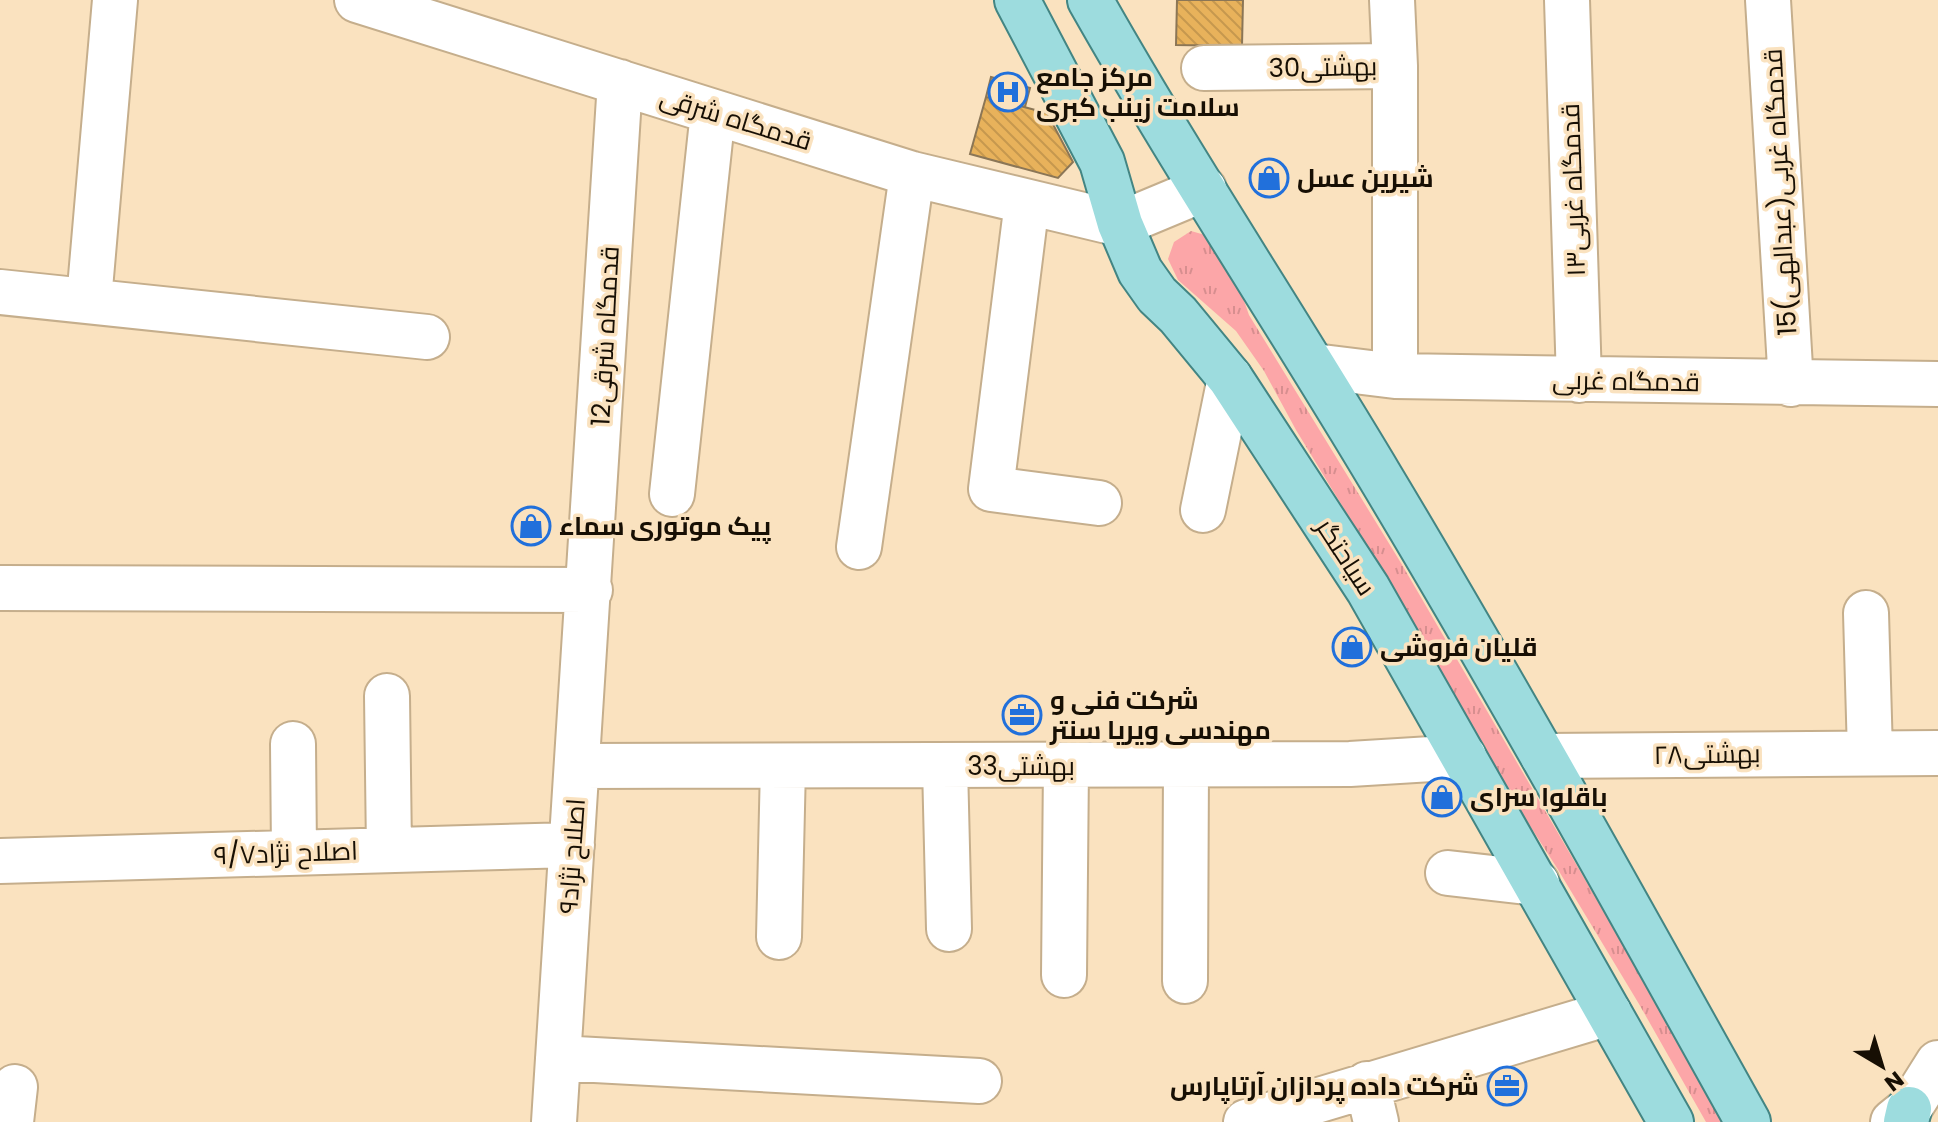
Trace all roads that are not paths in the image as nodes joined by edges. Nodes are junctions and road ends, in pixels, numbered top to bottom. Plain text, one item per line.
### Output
1 (115, 0) edge
2 (357, 0) edge
3 (1017, 0) edge
4 (1090, 0) edge
5 (1392, 0) edge
6 (1567, 0) edge
7 (1768, 0) edge
8 (1395, 66) junction
9 (1204, 68) dead end
10 (620, 82) junction
11 (713, 112) junction
12 (912, 174) junction
13 (1204, 189) junction
14 (1027, 202) junction
15 (1120, 224) junction
16 (0, 292) edge
17 (89, 300) junction
18 (427, 337) dead end
19 (1314, 366) junction
20 (1395, 376) junction
21 (1230, 378) junction
22 (1579, 380) junction
23 (1791, 384) junction
24 (1938, 384) edge
25 (672, 494) dead end
26 (1099, 503) dead end
27 (1203, 510) dead end
28 (859, 547) dead end
29 (1425, 551) junction
30 (0, 588) edge
31 (1368, 589) junction
32 (590, 590) junction
33 (1866, 613) dead end
34 (387, 696) dead end
35 (293, 744) dead end
36 (1791, 753) junction
37 (1870, 753) junction
38 (1543, 756) junction
39 (1464, 757) junction
40 (1933, 763) edge
41 (1066, 765) junction
42 (1186, 765) junction
43 (578, 766) junction
44 (783, 766) junction
45 (945, 766) junction
46 (572, 845) junction
47 (389, 850) junction
48 (294, 852) junction
49 (0, 861) edge
50 (1448, 873) dead end
51 (1537, 883) junction
52 (949, 929) dead end
53 (779, 937) dead end
54 (1064, 975) dead end
55 (1185, 981) dead end
56 (1609, 1013) junction
57 (558, 1058) junction
58 (1938, 1063) edge
59 (979, 1081) dead end
60 (1372, 1103) edge
61 (1903, 1118) edge
62 (554, 1122) edge
63 (1246, 1122) edge
64 (1671, 1122) edge
65 (1748, 1122) edge

1 - 17 street
2 - 10 street, قدمگاه شرقی
3 - 15 main road, سیاحتگر
4 - 13 main road
5 - 8 street
6 - 22 street, قدمگاه غربی۱۳
7 - 23 street, 15قدمگاه غربی(عبدالهی)
8 - 9 street, 30بهشتی
8 - 20 street
10 - 11 street, قدمگاه شرقی
10 - 32 street, 12قدمگاه شرقی
11 - 12 street, قدمگاه شرقی
11 - 25 street
12 - 14 street, قدمگاه شرقی
12 - 28 street
13 - 15 street
13 - 19 main road
14 - 15 street, قدمگاه شرقی
14 - 26 street
15 - 21 main road, سیاحتگر
16 - 17 street
17 - 18 street
19 - 20 street, قدمگاه غربی
19 - 29 main road
20 - 22 street, قدمگاه غربی
21 - 27 street
21 - 31 main road, سیاحتگر
22 - 23 street, قدمگاه غربی
23 - 24 street, قدمگاه غربی
29 - 31 main road
29 - 38 main road
30 - 32 street
31 - 39 main road, سیاحتگر
32 - 43 street, اصلاح نژاد۹
33 - 37 street
34 - 47 street
35 - 48 street
36 - 37 street, ۲۸بهشتی
36 - 38 street, ۲۸بهشتی
36 - 40 street
37 - 40 street, ۲۸بهشتی
38 - 65 main road
39 - 42 street, 33بهشتی
39 - 51 main road, سیاحتگر
41 - 42 street, 33بهشتی
41 - 45 street, 33بهشتی
41 - 54 street
42 - 55 street
43 - 44 street, 33بهشتی
43 - 46 street, اصلاح نژاد۹
44 - 45 street, 33بهشتی
44 - 53 street
45 - 52 street
46 - 47 street, اصلاح نژاد۹/۷
46 - 57 street, اصلاح نژاد۹
47 - 48 street, اصلاح نژاد۹/۷
48 - 49 street, اصلاح نژاد۹/۷
50 - 51 street
51 - 56 main road, سیاحتگر
56 - 60 street
56 - 64 main road, سیاحتگر
57 - 59 street
57 - 62 street, اصلاح نژاد۹
58 - 61 street
60 - 63 street

